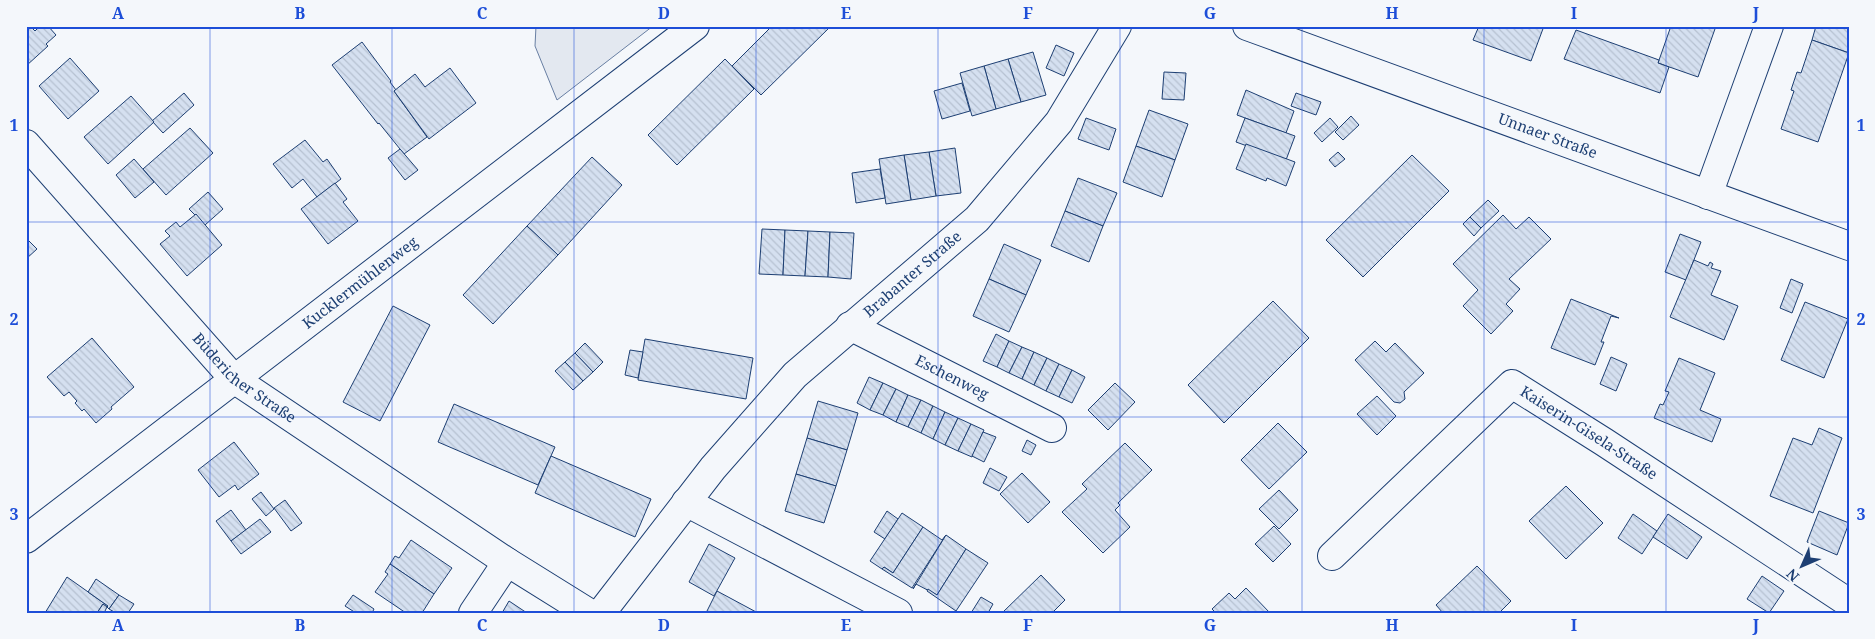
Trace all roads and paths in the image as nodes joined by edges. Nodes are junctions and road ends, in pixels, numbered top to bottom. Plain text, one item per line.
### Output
1 (695, 26) edge
2 (1117, 26) edge
3 (1247, 26) edge
4 (1768, 26) edge
5 (26, 144) edge
6 (1708, 195) junction
7 (1849, 246) edge
8 (850, 326) junction
9 (234, 380) junction
10 (1052, 428) dead end
11 (686, 502) junction
12 (26, 538) edge
13 (1332, 556) dead end
14 (507, 562) junction
15 (1849, 603) edge
16 (473, 613) edge
17 (589, 613) edge
18 (602, 613) edge
19 (898, 613) edge

1 - 9 street, Kucklermühlenweg
2 - 8 street, Brabanter Straße
3 - 6 street, Unnaer Straße
4 - 6 street
5 - 9 street, Büdericher Straße
6 - 7 street, Unnaer Straße
8 - 10 street, Eschenweg
8 - 11 street, Brabanter Straße
9 - 12 street, Kucklermühlenweg
9 - 14 street, Büdericher Straße
11 - 18 street, Brabanter Straße
11 - 19 street
13 - 15 street, Kaiserin-Gisela-Straße
14 - 16 street
14 - 17 street, Büdericher Straße

